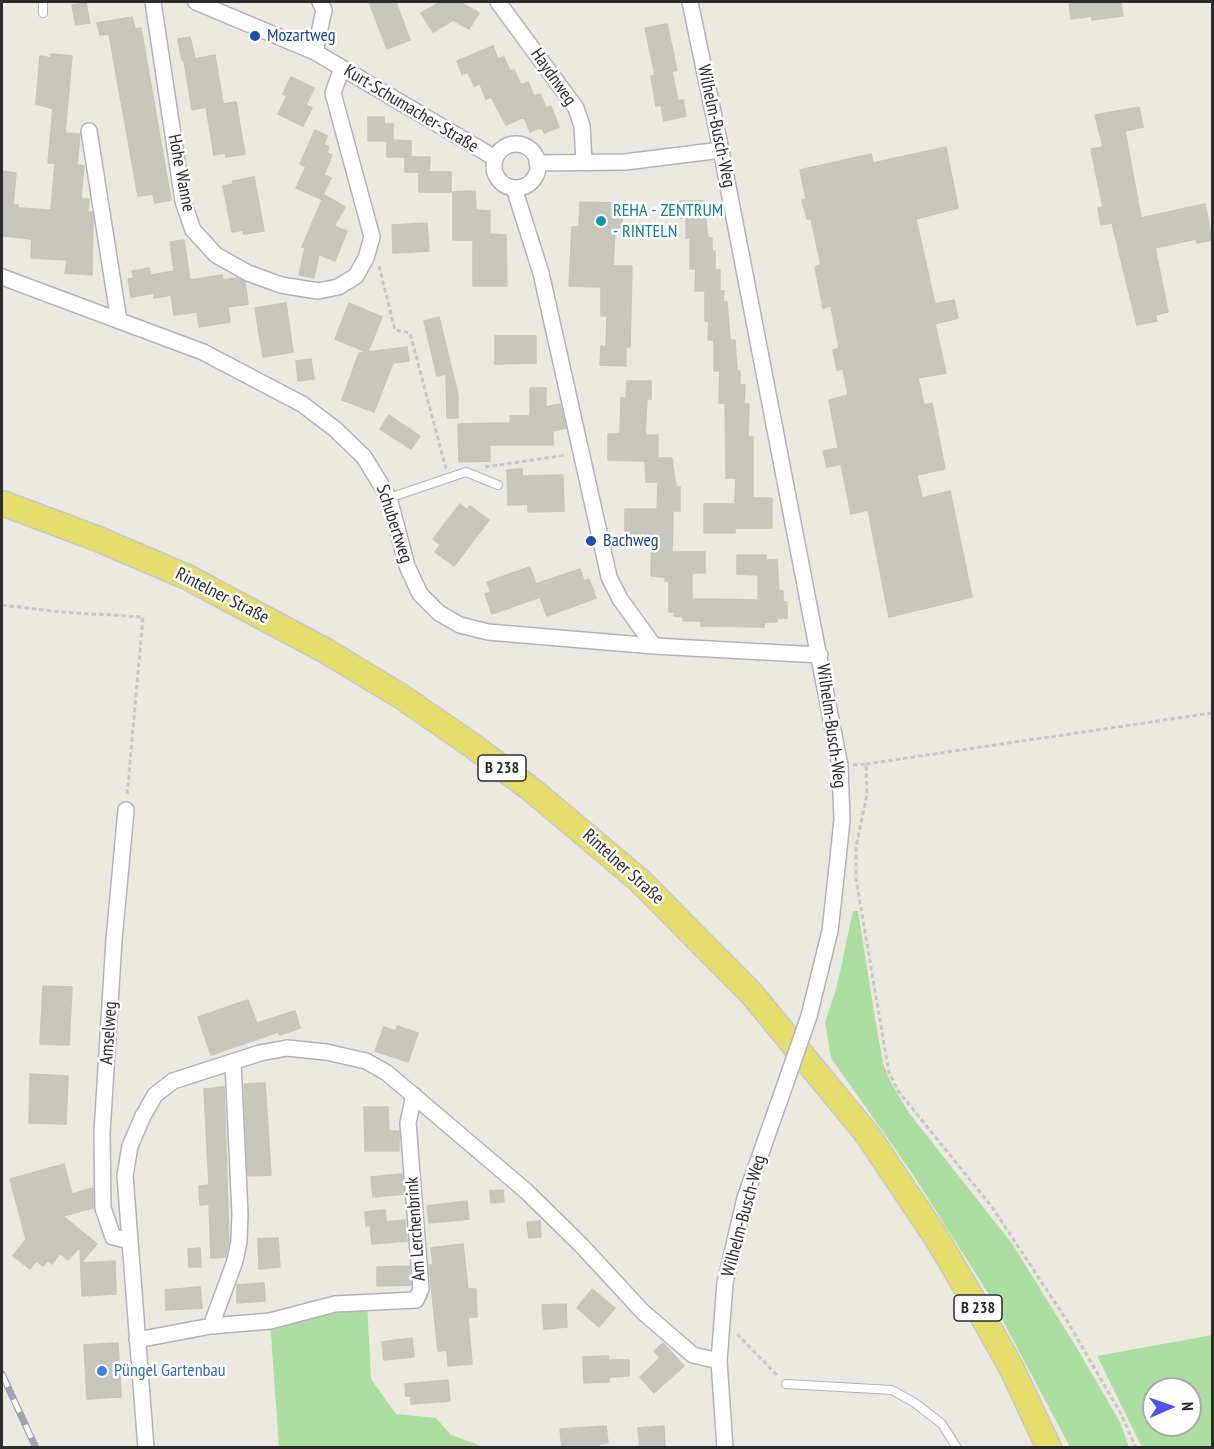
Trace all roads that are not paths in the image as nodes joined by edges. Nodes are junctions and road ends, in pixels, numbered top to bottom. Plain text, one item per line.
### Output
1 (42, 2) edge
2 (153, 2) edge
3 (196, 2) edge
4 (320, 2) edge
5 (498, 2) edge
6 (690, 2) edge
7 (43, 13) dead end
8 (315, 52) junction
9 (342, 68) junction
10 (89, 131) dead end
11 (721, 150) junction
12 (495, 158) junction
13 (584, 161) junction
14 (537, 163) junction
15 (514, 188) junction
16 (2, 277) edge
17 (119, 321) junction
18 (498, 485) dead end
19 (389, 498) junction
20 (2, 503) edge
21 (654, 646) junction
22 (820, 656) junction
23 (126, 810) road end
24 (233, 1062) junction
25 (414, 1095) junction
26 (129, 1241) junction
27 (211, 1326) junction
28 (137, 1340) junction
29 (719, 1361) junction
30 (786, 1384) road end
31 (146, 1448) edge
32 (725, 1448) edge
33 (957, 1448) edge
34 (1049, 1448) edge

1 - 7 lane
2 - 9 street, Hohe Wanne
3 - 8 street, Kurt-Schumacher-Straße
4 - 8 street
5 - 13 street, Haydnweg
6 - 11 street, Wilhelm-Busch-Weg
8 - 9 street, Kurt-Schumacher-Straße
9 - 12 street, Kurt-Schumacher-Straße
10 - 17 street
11 - 13 street
11 - 22 street, Wilhelm-Busch-Weg
12 - 14 street
12 - 15 street
13 - 14 street
14 - 15 street
15 - 21 street
16 - 17 street, Schubertweg
17 - 19 street, Schubertweg
18 - 19 lane
19 - 21 street, Schubertweg
20 - 34 main road, Rintelner Straße / B 238
21 - 22 street
22 - 29 street, Wilhelm-Busch-Weg, bridge
23 - 26 street, Amselweg
24 - 25 street
24 - 26 street
24 - 27 street
25 - 27 street, Am Lerchenbrink
25 - 29 street
26 - 28 street
27 - 28 street, Am Lerchenbrink
28 - 31 street
29 - 32 street, Wilhelm-Busch-Weg
30 - 33 lane

